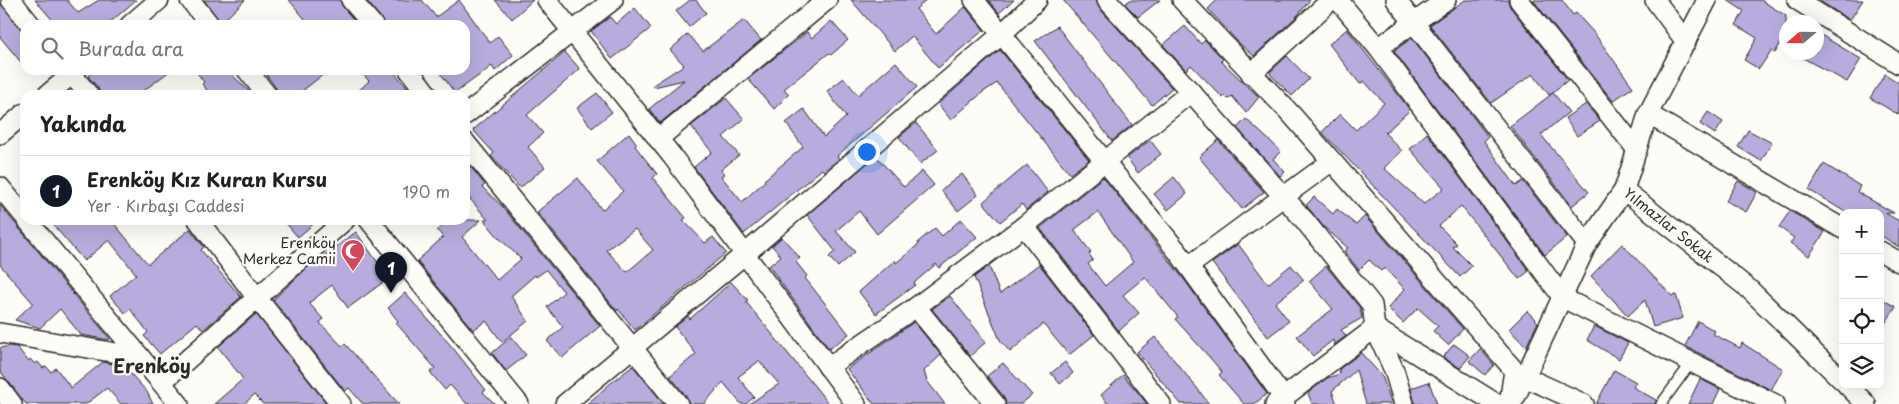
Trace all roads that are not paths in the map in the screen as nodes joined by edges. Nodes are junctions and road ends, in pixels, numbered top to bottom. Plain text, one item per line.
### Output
1 (11, 0) edge
2 (160, 0) edge
3 (190, 0) edge
4 (351, 0) edge
5 (547, 0) edge
6 (613, 0) edge
7 (827, 0) edge
8 (974, 0) edge
9 (1037, 0) edge
10 (1107, 0) edge
11 (1182, 0) edge
12 (1330, 0) edge
13 (1338, 0) edge
14 (1396, 0) edge
15 (1446, 0) edge
16 (1519, 0) edge
17 (1655, 0) edge
18 (1707, 0) edge
19 (1797, 0) edge
20 (28, 20) edge
21 (136, 20) edge
22 (206, 20) edge
23 (369, 20) edge
24 (1415, 24) junction
25 (572, 30) junction
26 (1002, 34) junction
27 (1686, 42) junction
28 (1378, 48) junction
29 (1899, 64) edge
30 (1251, 74) junction
31 (69, 75) edge
32 (74, 75) edge
33 (251, 75) edge
34 (413, 75) edge
35 (52, 90) edge
36 (85, 90) edge
37 (263, 90) edge
38 (424, 90) edge
39 (1192, 92) junction
40 (470, 111) edge
41 (1648, 114) junction
42 (20, 118) edge
43 (0, 134) edge
44 (658, 139) junction
45 (470, 148) edge
46 (1637, 150) junction
47 (1332, 160) junction
48 (1106, 162) junction
49 (0, 187) edge
50 (1624, 190) junction
51 (1284, 196) junction
52 (20, 212) edge
53 (31, 225) edge
54 (202, 225) edge
55 (339, 225) edge
56 (373, 225) edge
57 (1024, 226) junction
58 (1839, 227) edge
59 (1587, 244) junction
60 (1884, 253) edge
61 (745, 254) junction
62 (1899, 262) edge
63 (1188, 266) junction
64 (257, 298) junction
65 (1563, 298) junction
66 (916, 307) junction
67 (1375, 328) junction
68 (0, 333) edge
69 (632, 348) junction
70 (140, 358) junction
71 (1691, 364) junction
72 (828, 367) junction
73 (1839, 377) edge
74 (1525, 378) junction
75 (162, 382) junction
76 (0, 388) edge
77 (1851, 389) edge
78 (1281, 402) edge
79 (12, 404) edge
80 (178, 404) edge
81 (341, 404) edge
82 (519, 404) edge
83 (565, 404) edge
84 (678, 404) edge
85 (856, 404) edge
86 (995, 404) edge
87 (1161, 404) edge
88 (1404, 404) edge
89 (1497, 404) edge
90 (1511, 404) edge
91 (1584, 404) edge
92 (1662, 404) edge
93 (1775, 404) edge
94 (1866, 404) edge

1 - 20 street
2 - 21 street
3 - 22 street
4 - 23 street
5 - 25 street
6 - 25 street
7 - 44 street
8 - 26 street
9 - 26 street
10 - 39 street
11 - 30 street
12 - 30 street
13 - 28 street
14 - 24 street
15 - 24 street
16 - 46 street
17 - 27 street
18 - 27 street, Yılmazlar Sokak
19 - 29 street
24 - 28 street
24 - 59 street
25 - 40 street
25 - 44 street
26 - 48 street
26 - 61 street
27 - 41 street, Yılmazlar Sokak
28 - 65 street
30 - 47 street
31 - 35 street
32 - 36 street
33 - 37 street
34 - 38 street
39 - 48 street
39 - 51 street
41 - 46 street, Yılmazlar Sokak
41 - 58 street
42 - 43 street
44 - 61 street
45 - 69 street
46 - 50 street, Yılmazlar Sokak
47 - 51 street
47 - 90 street
48 - 57 street
48 - 63 street
49 - 52 street
50 - 59 street
50 - 73 street, Yılmazlar Sokak
51 - 63 street
51 - 67 street
53 - 70 street
54 - 64 street
55 - 64 street
56 - 82 street
57 - 66 street
57 - 87 street
59 - 65 street
60 - 62 street
61 - 69 street
61 - 72 street
63 - 78 street
64 - 75 street
64 - 81 street
65 - 71 street
65 - 74 street
66 - 72 street
66 - 86 street
67 - 78 street
67 - 88 street
67 - 89 street
68 - 70 street
69 - 83 street
69 - 84 street
70 - 75 street
71 - 92 lane
71 - 93 street
72 - 85 street
74 - 90 street
74 - 91 street
75 - 80 street
76 - 79 street
77 - 94 street

